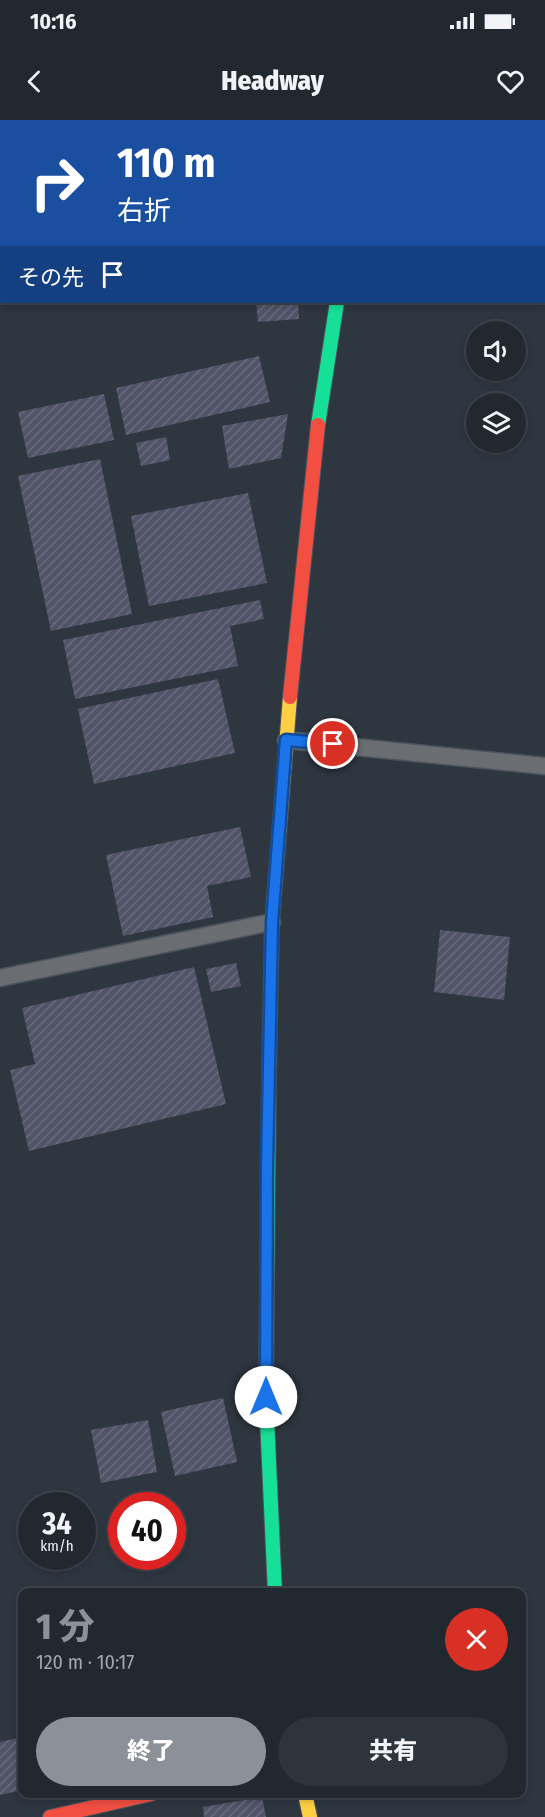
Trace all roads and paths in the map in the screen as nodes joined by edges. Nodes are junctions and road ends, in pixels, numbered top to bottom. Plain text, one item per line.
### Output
1 (338, 303) edge
2 (286, 740) junction
3 (545, 766) edge
4 (272, 922) junction
5 (0, 978) edge
6 (275, 1588) edge
7 (133, 1798) edge
8 (306, 1798) edge
9 (50, 1817) edge
10 (310, 1817) edge

1 - 2 street
2 - 3 lane
2 - 4 street
4 - 5 lane
4 - 6 street
7 - 9 street
8 - 10 street

